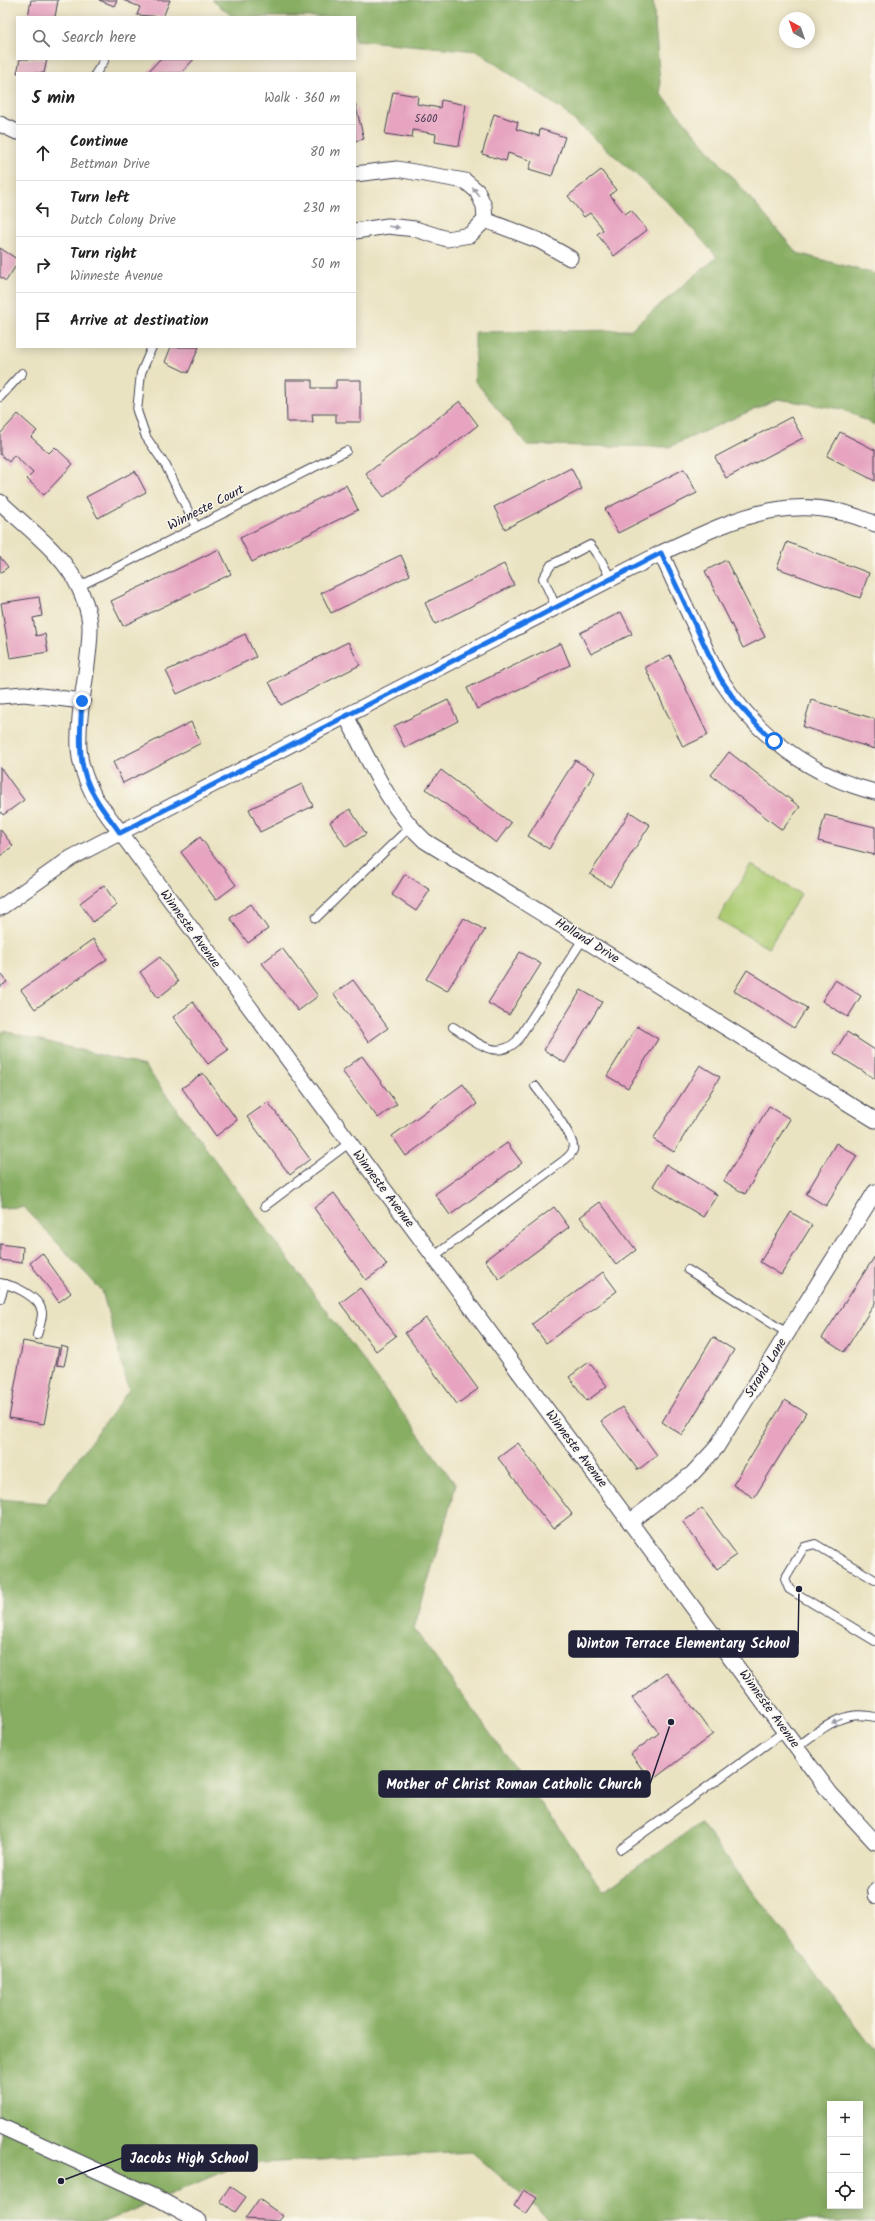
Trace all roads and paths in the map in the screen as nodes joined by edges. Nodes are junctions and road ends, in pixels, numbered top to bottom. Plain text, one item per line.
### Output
1 (104, 61) dead end
2 (97, 72) edge
3 (0, 124) edge
4 (16, 132) edge
5 (356, 174) edge
6 (485, 220) junction
7 (356, 230) edge
8 (570, 258) dead end
9 (152, 348) edge
10 (22, 372) dead end
11 (0, 397) edge
12 (346, 451) dead end
13 (0, 502) edge
14 (875, 524) edge
15 (196, 527) junction
16 (661, 553) junction
17 (611, 579) junction
18 (78, 587) junction
19 (556, 607) junction
20 (0, 696) edge
21 (82, 701) junction
22 (346, 716) junction
23 (875, 792) edge
24 (410, 827) junction
25 (120, 833) junction
26 (0, 908) edge
27 (316, 918) dead end
28 (583, 939) junction
29 (453, 1028) dead end
30 (535, 1086) dead end
31 (875, 1120) edge
32 (349, 1143) junction
33 (875, 1192) edge
34 (265, 1206) dead end
35 (433, 1257) junction
36 (688, 1270) dead end
37 (3, 1284) edge
38 (0, 1299) edge
39 (787, 1333) junction
40 (37, 1335) dead end
41 (630, 1521) junction
42 (875, 1580) edge
43 (875, 1641) edge
44 (875, 1717) edge
45 (786, 1731) junction
46 (797, 1747) junction
47 (875, 1842) edge
48 (621, 1849) dead end
49 (875, 1888) edge
50 (875, 1899) edge
51 (0, 2126) edge
52 (199, 2221) edge

1 - 2 lane
3 - 4 street
6 -> 5 street
7 -> 6 street
6 - 8 street
9 - 15 lane
10 - 11 lane
12 - 15 lane, Winneste Court
13 - 18 street, Winneste Avenue
14 - 16 street
15 - 18 lane, Winneste Court
16 - 17 street
16 - 23 street
17 - 19 street
17 - 19 lane
18 - 21 street, Winneste Avenue
19 - 22 street
20 - 21 street
21 - 25 street, Winneste Avenue
22 - 24 street, Holland Drive
22 - 25 street
24 - 27 lane
24 - 28 street, Holland Drive
25 - 26 street
25 - 32 street, Winneste Avenue
28 - 29 lane
28 - 31 street, Holland Drive
30 - 35 lane
32 - 34 lane
32 - 35 street, Winneste Avenue
33 - 39 street, Strand Lane
35 - 41 street, Winneste Avenue
36 - 39 lane
37 - 38 lane
37 - 40 lane
39 - 41 street, Strand Lane
41 - 45 street, Winneste Avenue
42 - 43 lane
44 -> 46 lane
45 - 46 street, Winneste Avenue
45 - 48 lane
46 - 47 street, Winneste Avenue
49 - 50 lane
51 - 52 street

